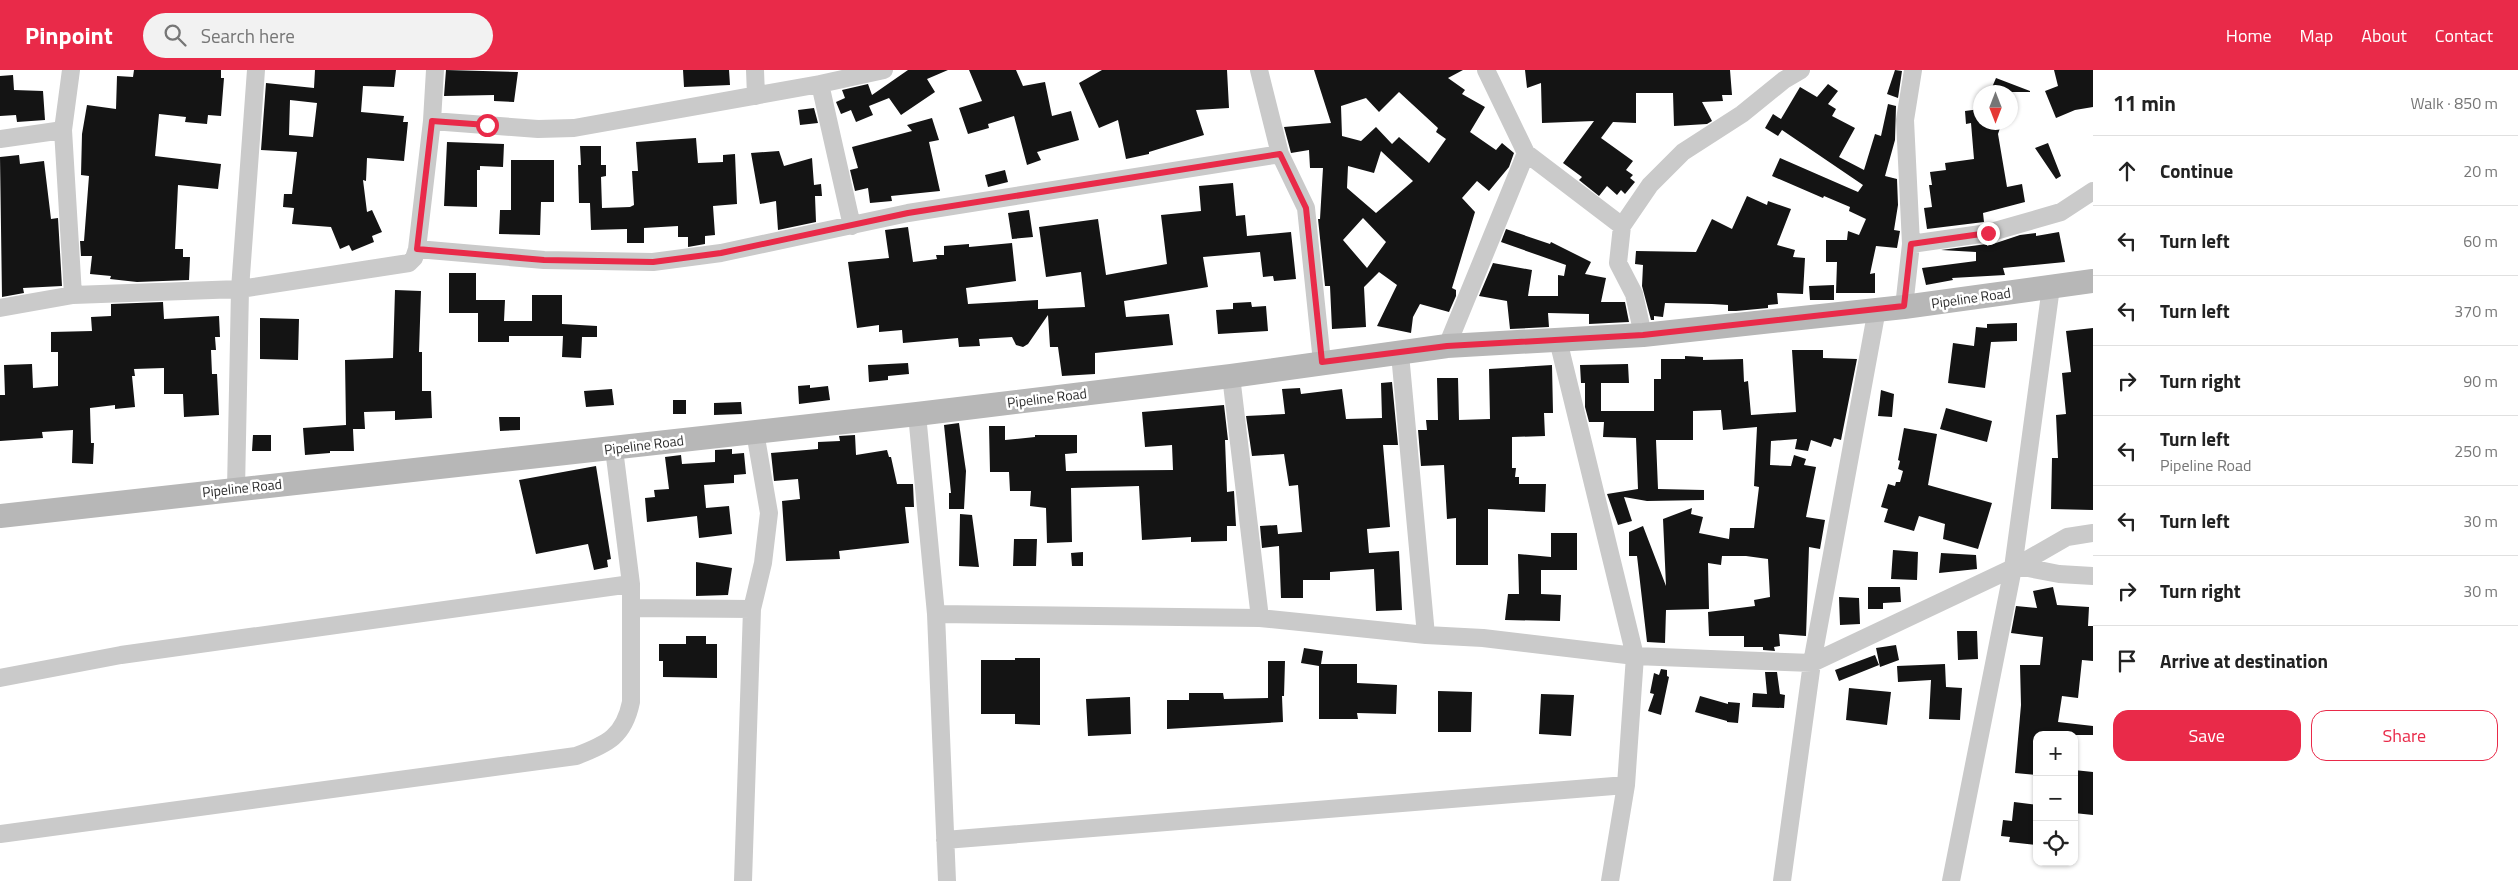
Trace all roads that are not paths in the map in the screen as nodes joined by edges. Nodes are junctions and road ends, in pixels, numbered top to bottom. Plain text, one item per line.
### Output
1 (71, 70) edge
2 (256, 70) edge
3 (434, 70) edge
4 (755, 70) edge
5 (884, 70) edge
6 (1259, 70) edge
7 (1486, 70) edge
8 (1801, 70) edge
9 (1914, 70) edge
10 (820, 84) junction
11 (756, 96) junction
12 (432, 121) junction
13 (63, 130) junction
14 (0, 139) edge
15 (1526, 153) junction
16 (1280, 154) junction
17 (2093, 191) edge
18 (852, 226) junction
19 (1622, 226) junction
20 (1911, 244) junction
21 (417, 249) junction
22 (2093, 281) edge
23 (2051, 287) junction
24 (240, 289) junction
25 (73, 295) junction
26 (1904, 306) junction
27 (0, 308) edge
28 (1877, 309) junction
29 (1643, 335) junction
30 (1558, 340) junction
31 (1447, 346) junction
32 (1400, 354) junction
33 (1322, 362) junction
34 (1231, 376) junction
35 (916, 414) junction
36 (755, 432) junction
37 (614, 449) junction
38 (236, 489) junction
39 (0, 516) edge
40 (2093, 533) edge
41 (2013, 568) junction
42 (2093, 576) edge
43 (631, 584) junction
44 (632, 608) junction
45 (752, 609) junction
46 (936, 614) junction
47 (1260, 618) junction
48 (1426, 635) junction
49 (1635, 656) junction
50 (1812, 663) junction
51 (0, 678) edge
52 (1626, 785) junction
53 (0, 834) edge
54 (945, 840) junction
55 (743, 881) edge
56 (947, 881) edge
57 (1610, 881) edge
58 (1782, 881) edge
59 (1951, 881) edge

1 - 13 street
2 - 24 street
3 - 12 street
4 - 11 street
5 - 10 street
6 - 16 street
7 - 15 street
8 - 19 street
9 - 20 street
10 - 11 street
10 - 18 street
11 - 12 street
12 - 21 street
13 - 14 street
13 - 25 street
15 - 19 street
15 - 31 street
16 - 18 street
16 - 33 street
17 - 20 street
18 - 21 street
19 - 29 street
20 - 26 street
21 - 24 street
22 - 23 street, Pipeline Road
23 - 26 street, Pipeline Road
23 - 41 street
24 - 25 street
24 - 38 street
25 - 27 street
26 - 28 street, Pipeline Road
28 - 29 street, Pipeline Road
28 - 50 street
29 - 30 street, Pipeline Road
30 - 31 street, Pipeline Road
30 - 49 street
31 - 32 street, Pipeline Road
32 - 33 street, Pipeline Road
32 - 48 street
33 - 34 street, Pipeline Road
34 - 35 street, Pipeline Road
34 - 47 street
35 - 36 street, Pipeline Road
35 - 46 street
36 - 37 street, Pipeline Road
36 - 45 street
37 - 38 street, Pipeline Road
37 - 43 street
38 - 39 street, Pipeline Road
40 - 41 street
41 - 42 street
41 - 50 street
41 - 59 street
43 - 44 street
43 - 51 street
44 - 45 street
44 - 53 street
45 - 55 street
46 - 47 street
46 - 54 street
47 - 48 street
48 - 49 street
49 - 50 street
49 - 52 street
50 - 58 street
52 - 54 street
52 - 57 street
54 - 56 street

